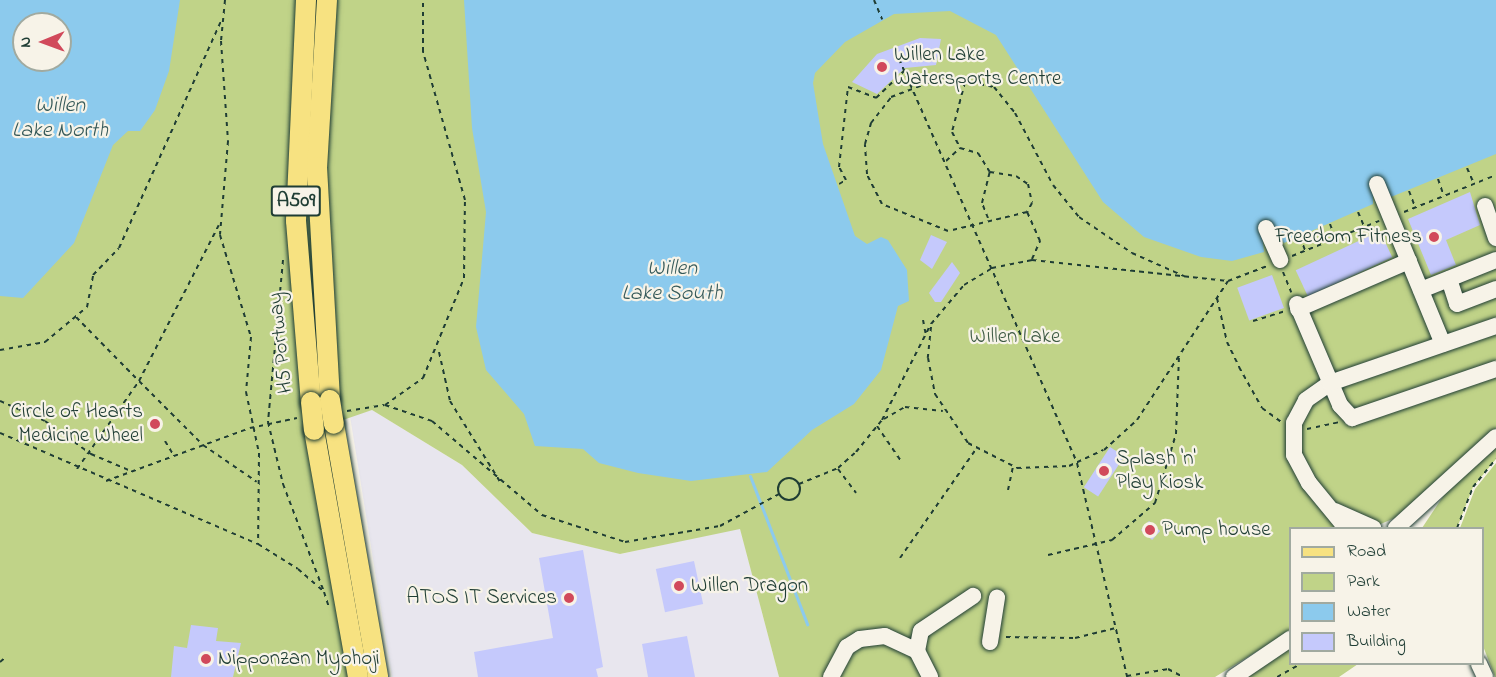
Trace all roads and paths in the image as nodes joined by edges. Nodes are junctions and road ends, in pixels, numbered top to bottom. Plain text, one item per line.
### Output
1 (225, 0) edge
2 (306, 0) edge
3 (327, 0) edge
4 (423, 0) edge
5 (874, 0) edge
6 (882, 19) dead end
7 (221, 20) junction
8 (899, 59) dead end
9 (905, 70) junction
10 (965, 81) junction
11 (912, 85) junction
12 (960, 148) junction
13 (946, 161) junction
14 (1467, 168) dead end
15 (990, 172) junction
16 (1495, 176) edge
17 (1438, 179) dead end
18 (1496, 182) edge
19 (838, 184) dead end
20 (1377, 184) dead end
21 (1474, 184) junction
22 (1409, 191) dead end
23 (1444, 196) junction
24 (1485, 206) dead end
25 (1416, 207) junction
26 (1027, 212) junction
27 (1358, 212) dead end
28 (1013, 214) junction
29 (1391, 217) junction
30 (988, 218) junction
31 (1012, 220) dead end
32 (220, 222) junction
33 (973, 224) junction
34 (1330, 224) dead end
35 (1365, 227) junction
36 (1266, 228) dead end
37 (1300, 237) dead end
38 (1496, 238) edge
39 (1335, 239) junction
40 (1305, 250) junction
41 (284, 251) dead end
42 (1032, 260) junction
43 (1496, 260) edge
44 (1280, 261) joint
45 (1409, 261) junction
46 (992, 268) junction
47 (1187, 277) junction
48 (1449, 279) junction
49 (1228, 281) junction
50 (1496, 289) edge
51 (1421, 290) junction
52 (1217, 297) junction
53 (1297, 306) junction
54 (76, 316) junction
55 (923, 320) dead end
56 (1253, 321) dead end
57 (931, 324) junction
58 (1496, 326) edge
59 (926, 335) junction
60 (1443, 344) junction
61 (438, 349) junction
62 (0, 350) edge
63 (1179, 357) junction
64 (1496, 369) edge
65 (139, 381) junction
66 (1330, 383) junction
67 (0, 401) edge
68 (385, 405) junction
69 (943, 411) junction
70 (322, 414) junction
71 (1349, 416) junction
72 (882, 420) junction
73 (268, 422) junction
74 (877, 426) junction
75 (1293, 426) junction
76 (250, 428) junction
77 (0, 433) edge
78 (1496, 437) edge
79 (165, 441) dead end
80 (203, 445) junction
81 (85, 450) junction
82 (976, 450) junction
83 (174, 456) junction
84 (1496, 459) edge
85 (901, 460) dead end
86 (1077, 463) junction
87 (1013, 467) junction
88 (838, 468) junction
89 (77, 469) junction
90 (131, 471) junction
91 (106, 481) junction
92 (258, 483) junction
93 (799, 484) junction
94 (503, 487) junction
95 (1008, 490) dead end
96 (856, 493) dead end
97 (779, 494) junction
98 (1424, 506) junction
99 (1334, 511) junction
100 (1345, 527) edge
101 (1371, 527) edge
102 (1397, 527) edge
103 (1416, 527) edge
104 (1457, 527) edge
105 (258, 544) junction
106 (1096, 546) junction
107 (1048, 555) dead end
108 (900, 558) dead end
109 (324, 592) junction
110 (966, 597) dead end
111 (997, 598) dead end
112 (330, 610) dead end
113 (1116, 628) junction
114 (991, 639) joint
115 (1289, 640) edge
116 (917, 651) junction
117 (6, 657) dead end
118 (0, 662) edge
119 (1297, 665) edge
120 (1127, 676) edge
121 (358, 677) edge
122 (378, 677) edge
123 (831, 677) edge
124 (930, 677) edge
125 (1183, 677) edge
126 (1234, 677) edge
127 (1277, 677) edge

1 - 7 path
2 - 70 main road, H5 Portway / A509
3 - 70 main road, H5 Portway / A509
4 - 61 path
5 - 6 path
7 - 32 path
7 - 54 path
8 - 9 path
9 - 11 path
9 - 19 path
10 - 11 path
10 - 12 path
10 - 47 path
11 - 13 path
11 - 33 path
12 - 13 path
12 - 15 path
13 - 33 path
14 - 21 path
15 - 26 path
15 - 30 path
16 - 18 path
16 - 21 path
17 - 23 path
20 - 29 street
21 - 23 path
22 - 25 path
23 - 25 path
24 - 38 street
25 - 29 path
26 - 28 path
26 - 42 path
27 - 35 path
28 - 30 path
28 - 31 path
29 - 35 path
29 - 45 street
30 - 33 path
32 - 65 path
32 - 76 path
33 - 46 path
34 - 39 path
35 - 39 path
36 - 44 street
37 - 40 path
39 - 40 path
40 - 44 path
41 - 73 path
42 - 46 path
42 - 47 path
43 - 48 street
45 - 51 street
45 - 53 street
46 - 57 path
46 - 86 path
47 - 49 path
48 - 50 street
48 - 51 street
49 - 52 path
49 - 53 path
51 - 60 street
52 - 63 path
52 - 75 path
53 - 56 path
53 - 66 street
54 - 62 path
54 - 65 path
55 - 59 path
57 - 59 path
57 - 69 path
58 - 60 street
59 - 72 path
60 - 66 street
61 - 68 path
61 - 94 path
63 - 86 path
63 - 106 path
64 - 71 street
65 - 80 path
65 - 81 path
66 - 71 street
66 - 75 street
67 - 81 path
68 - 70 path
68 - 94 path
69 - 72 path
69 - 82 path
70 - 73 path
70 - 121 main road, H5 Portway / A509
70 - 122 main road, H5 Portway / A509
71 - 75 path
72 - 74 path
73 - 76 path
73 - 109 path
74 - 85 path
74 - 88 path
75 - 99 street
76 - 80 path
76 - 92 path
77 - 89 path
78 - 98 street
79 - 83 path
80 - 83 path
80 - 92 path
81 - 89 path
81 - 90 path
82 - 87 path
82 - 108 path
83 - 90 path
84 - 104 path
86 - 87 path
86 - 106 path
87 - 95 path
88 - 93 path
88 - 96 path
89 - 91 path
90 - 91 path
91 - 105 path
92 - 105 path
93 - 97 path
93 - 97 path
94 - 97 path
98 - 102 street
98 - 103 street
99 - 100 street
99 - 101 street
105 - 109 path
106 - 107 path
106 - 113 path
109 - 112 path
110 - 116 street
111 - 114 street
113 - 114 path
113 - 120 path
115 - 126 street
116 - 123 street
116 - 124 street
117 - 118 path
119 - 127 path
120 - 125 path

